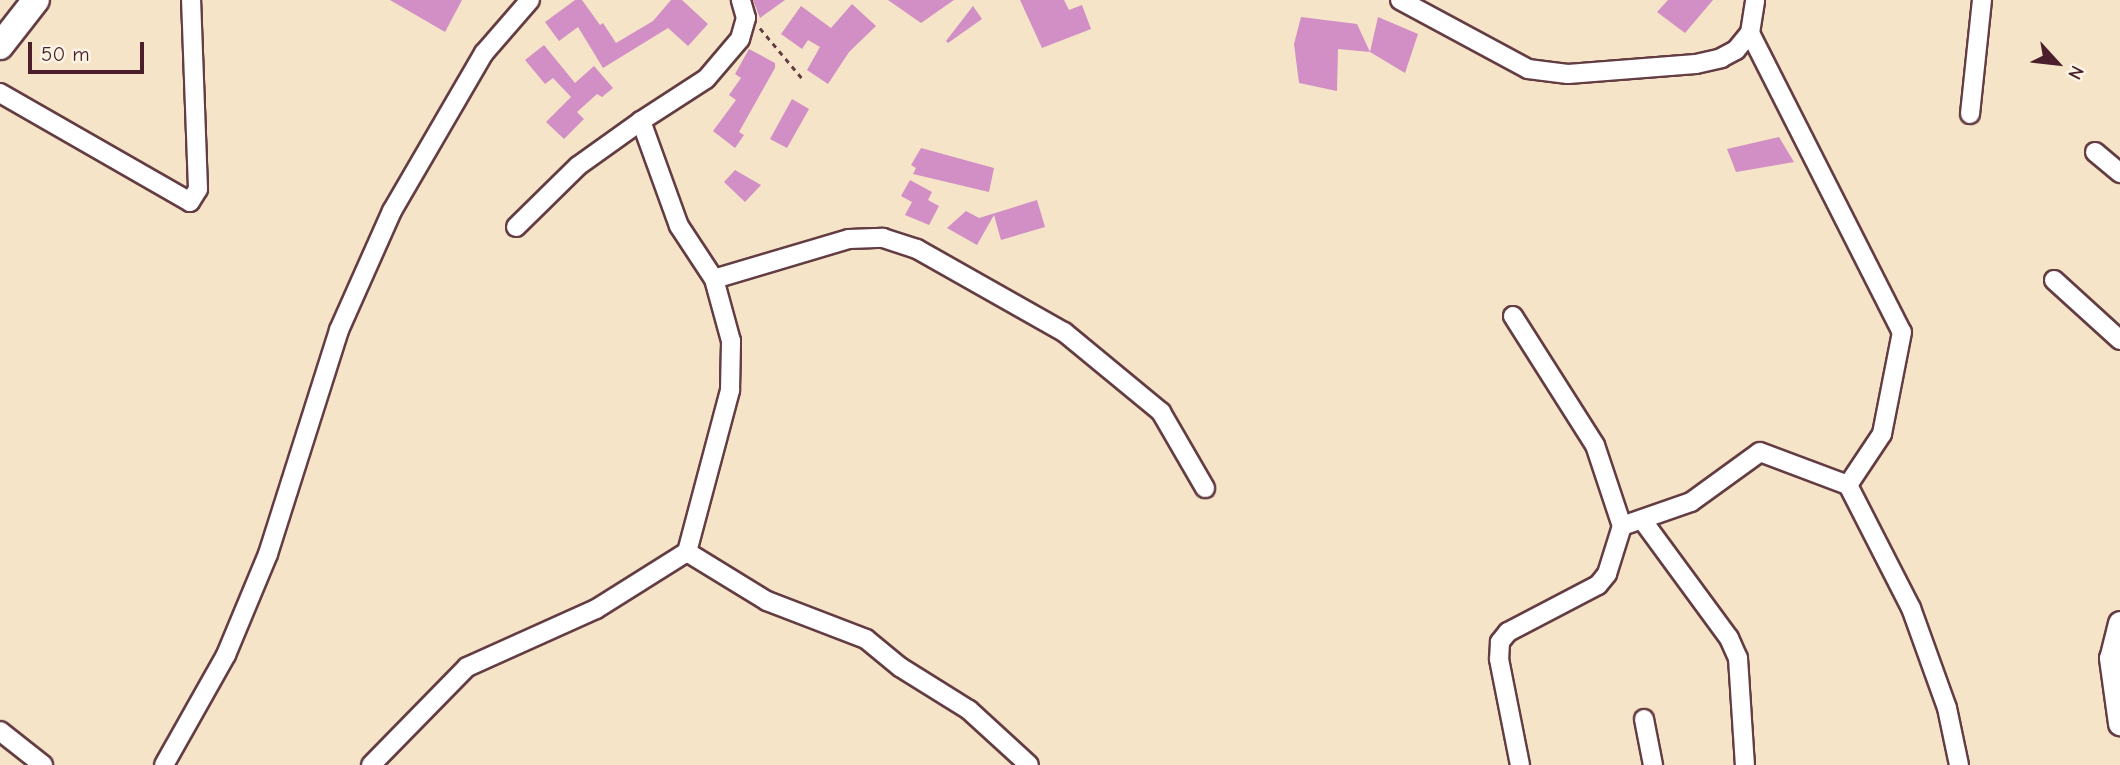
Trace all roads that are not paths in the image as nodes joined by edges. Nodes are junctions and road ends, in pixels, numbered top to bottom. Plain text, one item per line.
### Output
1 (36, 0) edge
2 (191, 0) edge
3 (530, 0) edge
4 (741, 0) edge
5 (1400, 0) edge
6 (1755, 0) edge
7 (1982, 0) edge
8 (1750, 33) junction
9 (0, 46) edge
10 (0, 93) edge
11 (1970, 114) dead end
12 (641, 121) junction
13 (2095, 152) dead end
14 (2120, 173) edge
15 (516, 227) dead end
16 (714, 279) junction
17 (2054, 280) dead end
18 (1513, 316) dead end
19 (2120, 340) edge
20 (1848, 485) junction
21 (1205, 488) dead end
22 (1643, 521) junction
23 (1622, 526) junction
24 (687, 552) junction
25 (2120, 623) edge
26 (1644, 719) dead end
27 (2120, 723) edge
28 (0, 731) edge
29 (43, 765) edge
30 (164, 765) edge
31 (370, 765) edge
32 (1029, 765) edge
33 (1520, 765) edge
34 (1653, 765) edge
35 (1745, 765) edge
36 (1959, 765) edge

1 - 9 main road
2 - 10 street
3 - 30 street
4 - 12 street
5 - 8 street
6 - 8 street
7 - 11 street
8 - 20 street
12 - 15 street
12 - 16 street
13 - 14 street
16 - 21 street
16 - 24 street
17 - 19 street
18 - 23 street
20 - 22 street
20 - 36 street
22 - 23 street
22 - 35 street
23 - 33 street
24 - 31 street
24 - 32 street
25 - 27 street
26 - 34 street
28 - 29 street

